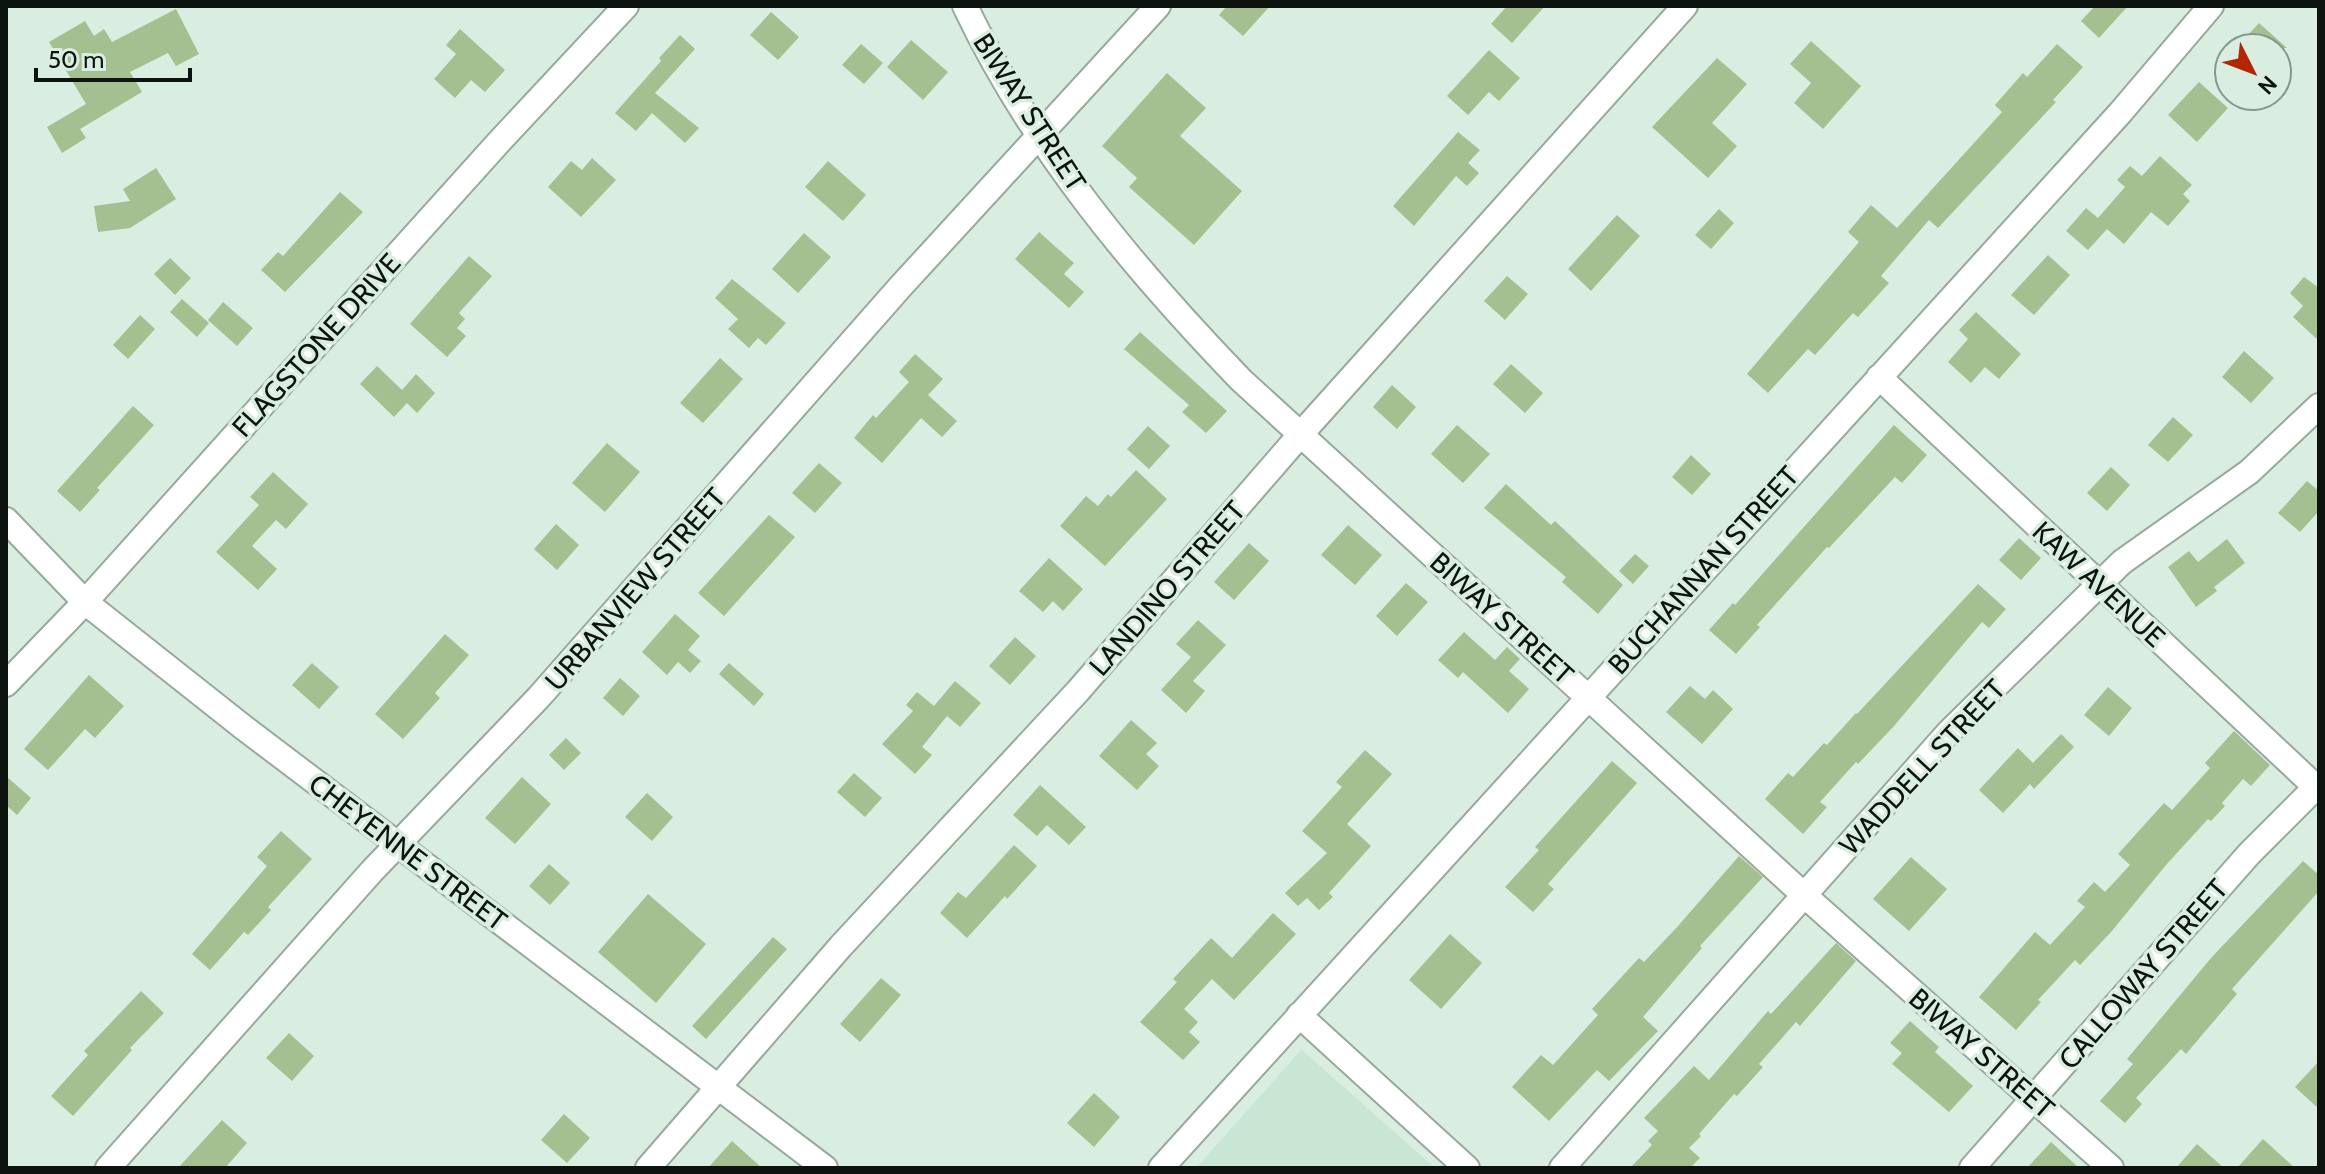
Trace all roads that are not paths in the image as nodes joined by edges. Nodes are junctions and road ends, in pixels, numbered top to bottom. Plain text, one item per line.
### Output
1 (626, 6) edge
2 (965, 6) edge
3 (1158, 6) edge
4 (1685, 6) edge
5 (2211, 6) edge
6 (1039, 136) junction
7 (1879, 377) junction
8 (2319, 406) edge
9 (1300, 435) junction
10 (6, 520) edge
11 (2099, 584) junction
12 (85, 602) junction
13 (6, 684) edge
14 (1589, 696) junction
15 (2318, 787) edge
16 (398, 844) junction
17 (1804, 895) junction
18 (1299, 1015) junction
19 (718, 1088) junction
20 (2033, 1100) junction
21 (108, 1168) edge
22 (648, 1168) edge
23 (825, 1168) edge
24 (1161, 1168) edge
25 (1467, 1168) edge
26 (1562, 1168) edge
27 (1972, 1168) edge
28 (2111, 1168) edge

1 - 12 street, FLAGSTONE DRIVE
2 - 6 street, BIWAY STREET
3 - 6 street, URBANVIEW STREET
4 - 9 street, LANDINO STREET
5 - 7 street, BUCHANNAN STREET
6 - 9 street, BIWAY STREET
6 - 16 street, URBANVIEW STREET
7 - 11 street, KAW AVENUE
7 - 14 street, BUCHANNAN STREET
8 - 11 street, WADDELL STREET
9 - 14 street, BIWAY STREET
9 - 19 street, LANDINO STREET
10 - 12 street, CHEYENNE STREET
11 - 15 street, KAW AVENUE
11 - 17 street, WADDELL STREET
12 - 13 street, FLAGSTONE DRIVE
12 - 16 street, CHEYENNE STREET
14 - 17 street, BIWAY STREET
14 - 18 street, BUCHANNAN STREET
15 - 20 street, CALLOWAY STREET
16 - 19 street, CHEYENNE STREET
16 - 21 street, URBANVIEW STREET
17 - 20 street, BIWAY STREET
17 - 26 street, WADDELL STREET
18 - 24 street, BUCHANNAN STREET
18 - 25 street
19 - 22 street, LANDINO STREET
19 - 23 street, CHEYENNE STREET
20 - 27 street, CALLOWAY STREET
20 - 28 street, BIWAY STREET

